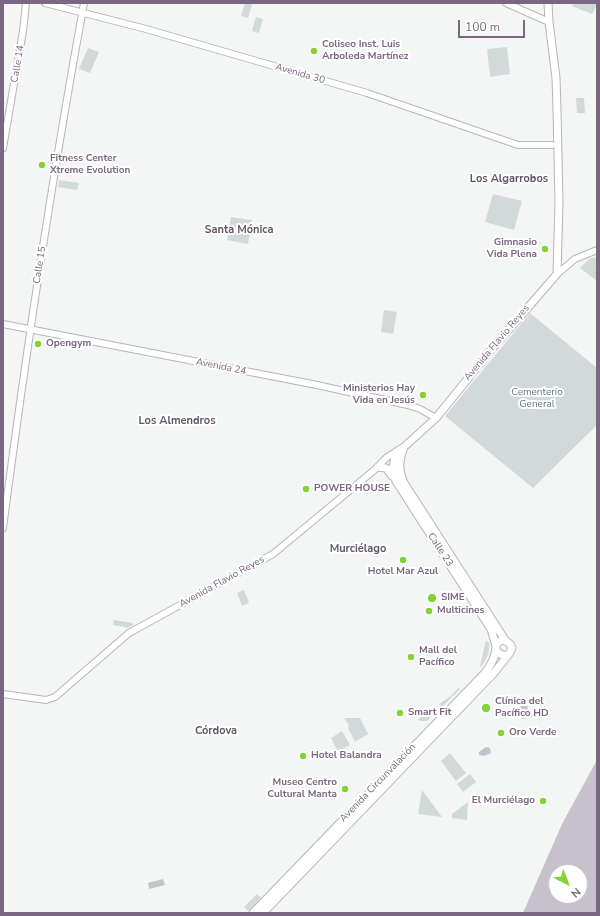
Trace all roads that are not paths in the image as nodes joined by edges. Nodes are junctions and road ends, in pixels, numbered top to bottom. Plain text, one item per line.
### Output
1 (26, 3) edge
2 (45, 3) edge
3 (84, 3) edge
4 (506, 3) edge
5 (548, 3) edge
6 (82, 12) junction
7 (549, 22) junction
8 (552, 145) dead end
9 (3, 148) edge
10 (597, 250) edge
11 (556, 274) junction
12 (3, 324) edge
13 (30, 330) junction
14 (436, 418) junction
15 (404, 447) junction
16 (396, 452) junction
17 (378, 467) junction
18 (396, 482) junction
19 (3, 528) edge
20 (505, 640) junction
21 (496, 648) junction
22 (509, 654) junction
23 (3, 694) edge
24 (253, 913) edge
25 (262, 913) edge

1 - 9 street, Calle 14
2 - 6 street, Avenida 30
3 - 6 street, Calle 15
4 - 7 street
5 - 7 main road
6 - 8 street, Avenida 30
6 - 13 street, Calle 15
7 - 11 main road
10 - 11 street, Avenida Flavio Reyes
11 - 14 main road, Avenida Flavio Reyes
12 - 13 street, Avenida 24
13 - 14 street, Avenida 24
13 - 19 street, Calle 15
14 - 15 main road, Avenida Flavio Reyes
15 - 16 main road, Avenida Flavio Reyes
15 - 20 main road, Calle 23
16 - 17 street, Avenida Flavio Reyes
16 - 18 main road, Calle 23
17 - 18 main road
17 - 23 street, Avenida Flavio Reyes
18 - 21 main road, Calle 23
20 - 21 main road
20 - 22 main road
21 - 22 main road
21 - 24 main road, Avenida Circunvalación
22 - 25 main road, Avenida Circunvalación

